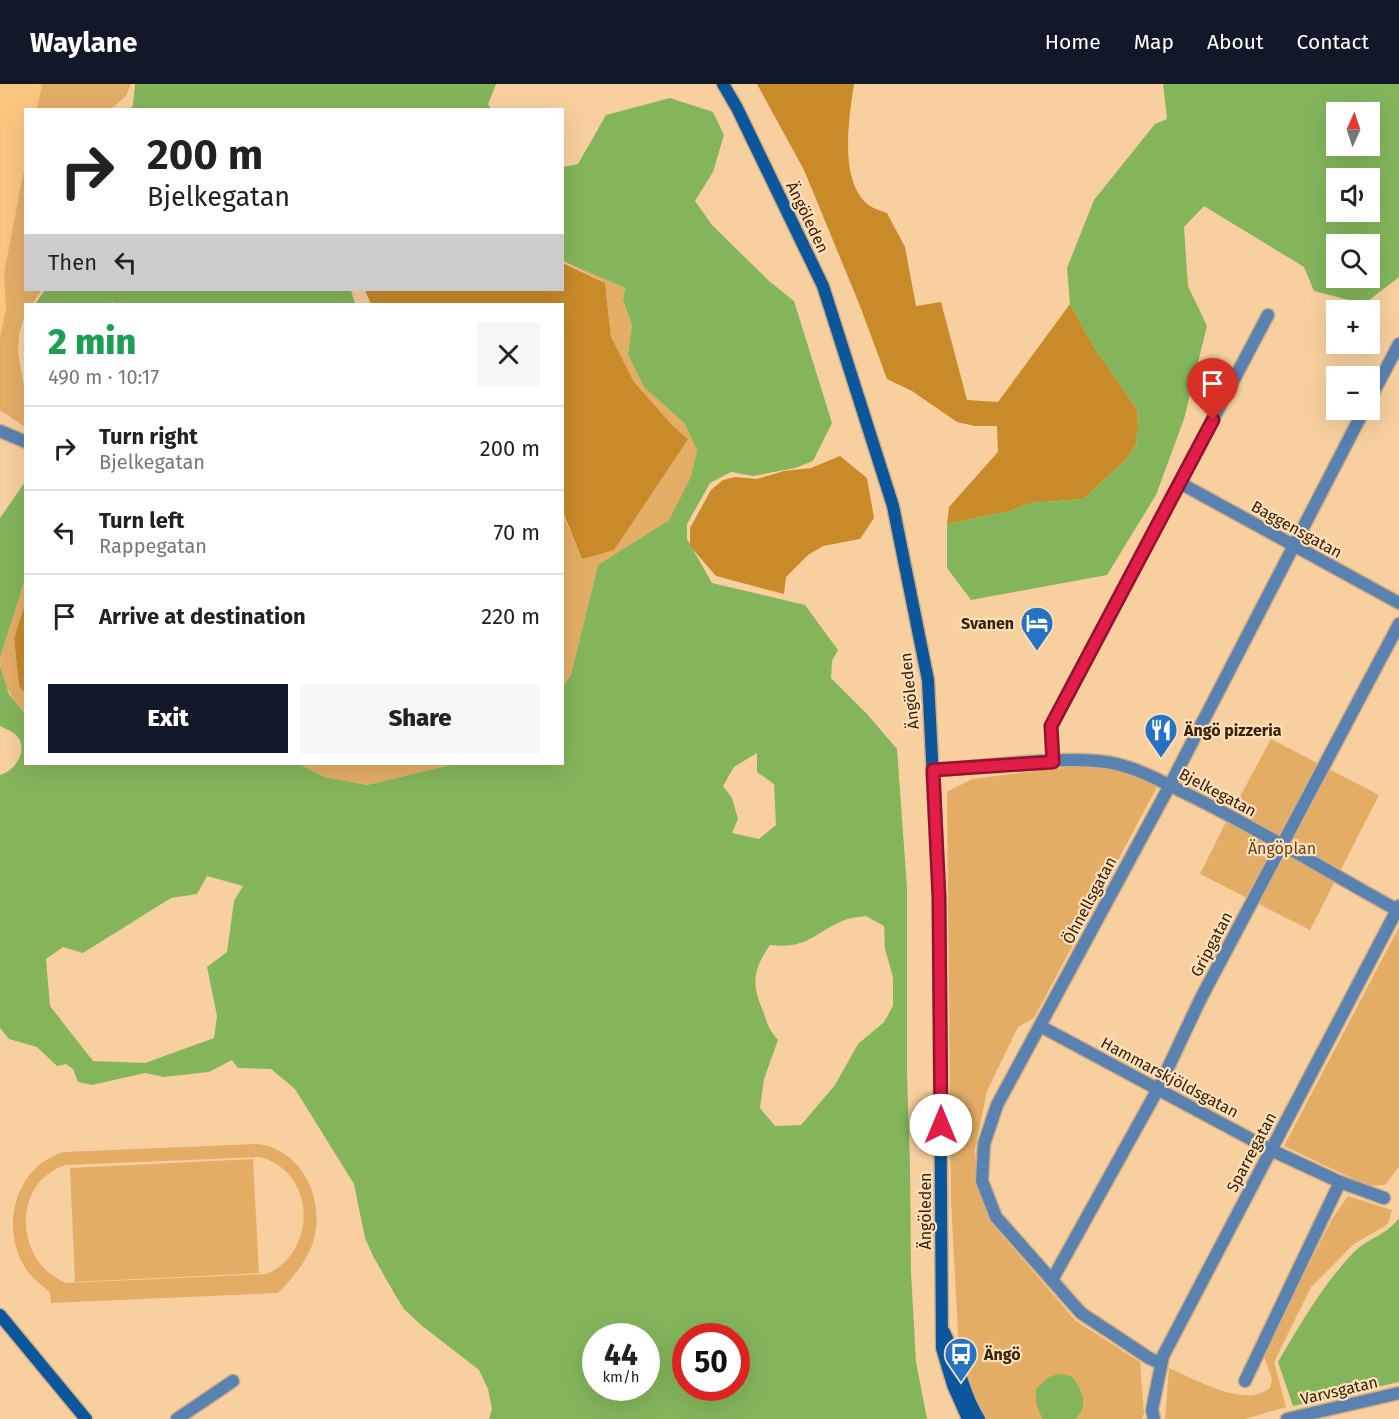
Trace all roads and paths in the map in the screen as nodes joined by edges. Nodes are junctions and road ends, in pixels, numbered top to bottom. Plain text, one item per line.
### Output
1 (723, 84) edge
2 (1268, 315) dead end
3 (1399, 344) edge
4 (1380, 380) edge
5 (1359, 420) edge
6 (0, 432) edge
7 (24, 441) edge
8 (1180, 483) junction
9 (1293, 546) junction
10 (1399, 603) edge
11 (1399, 624) edge
12 (1053, 762) junction
13 (933, 770) junction
14 (1170, 785) junction
15 (1282, 845) junction
16 (1398, 909) edge
17 (1040, 1026) junction
18 (1158, 1089) junction
19 (1271, 1150) junction
20 (1340, 1182) junction
21 (1384, 1198) dead end
22 (1052, 1280) junction
23 (0, 1315) edge
24 (943, 1331) junction
25 (1160, 1363) junction
26 (233, 1381) dead end
27 (1245, 1381) dead end
28 (1399, 1393) edge
29 (86, 1419) edge
30 (177, 1419) edge
31 (968, 1419) edge
32 (979, 1419) edge
33 (1154, 1419) edge
34 (1287, 1419) edge

1 - 13 main road, Ängöleden
2 - 8 street
3 - 4 street
5 - 9 street, Öhnellsgatan
6 - 7 street
8 - 9 street, Baggensgatan
8 - 12 street
9 - 10 street, Baggensgatan
9 - 14 street, Öhnellsgatan
11 - 15 street, Gripgatan
12 - 13 street, Bjelkegatan
12 - 14 street, Bjelkegatan
13 - 24 main road, Ängöleden
14 - 15 street, Bjelkegatan
14 - 17 street, Öhnellsgatan
15 - 16 street, Bjelkegatan
15 - 18 street, Gripgatan
16 - 19 street, Sparregatan
17 - 18 street, Hammarskjöldsgatan
17 - 22 street, Öhnellsgatan
18 - 19 street, Hammarskjöldsgatan
18 - 22 street, Gripgatan
19 - 20 street, Hammarskjöldsgatan
19 - 25 street, Sparregatan
20 - 21 street, Hammarskjöldsgatan
20 - 27 street
22 - 25 street, Öhnellsgatan
23 - 29 main road
24 - 31 main road, Ängöleden
24 - 32 main road, Ängöleden
25 - 33 street, Sparregatan
26 - 30 street
28 - 34 street, Varvsgatan

